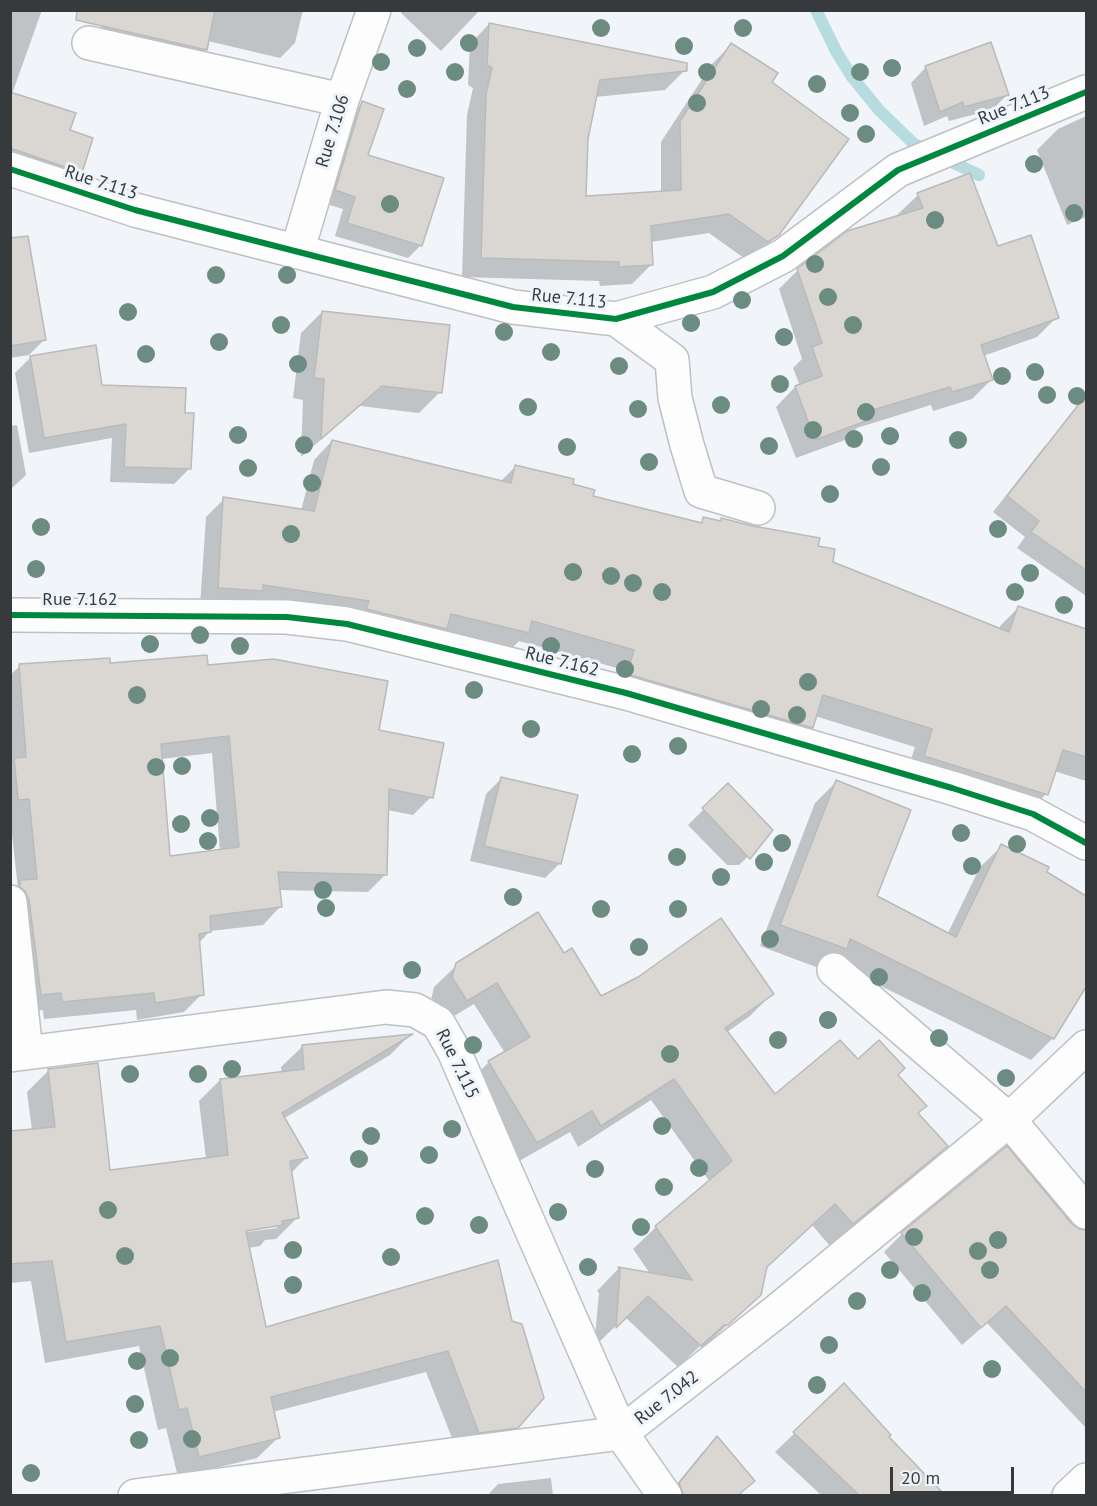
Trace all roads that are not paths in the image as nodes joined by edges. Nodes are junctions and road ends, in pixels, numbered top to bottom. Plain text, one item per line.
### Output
1 (374, 10) edge
2 (89, 44) dead end
3 (1086, 92) edge
4 (342, 100) junction
5 (10, 169) edge
6 (297, 252) junction
7 (616, 319) junction
8 (758, 508) dead end
9 (10, 615) edge
10 (1086, 843) edge
11 (10, 902) edge
12 (834, 970) dead end
13 (1086, 1047) edge
14 (18, 1054) edge
15 (1009, 1120) junction
16 (1086, 1212) edge
17 (621, 1433) junction
18 (1086, 1480) edge
19 (135, 1496) edge
20 (665, 1496) edge
21 (1069, 1496) edge

1 - 4 street, Rue 7.106
2 - 4 street
3 - 7 street, Rue 7.113
4 - 6 street, Rue 7.106
5 - 6 street, Rue 7.113
6 - 7 street, Rue 7.113
7 - 8 street
9 - 10 street, Rue 7.162
11 - 14 street
12 - 15 street
13 - 15 street, Rue 7.042
14 - 17 street, Rue 7.115
15 - 16 street
15 - 17 street, Rue 7.042
17 - 19 street, Rue 7.042
17 - 20 street, Rue 7.115
18 - 21 street

